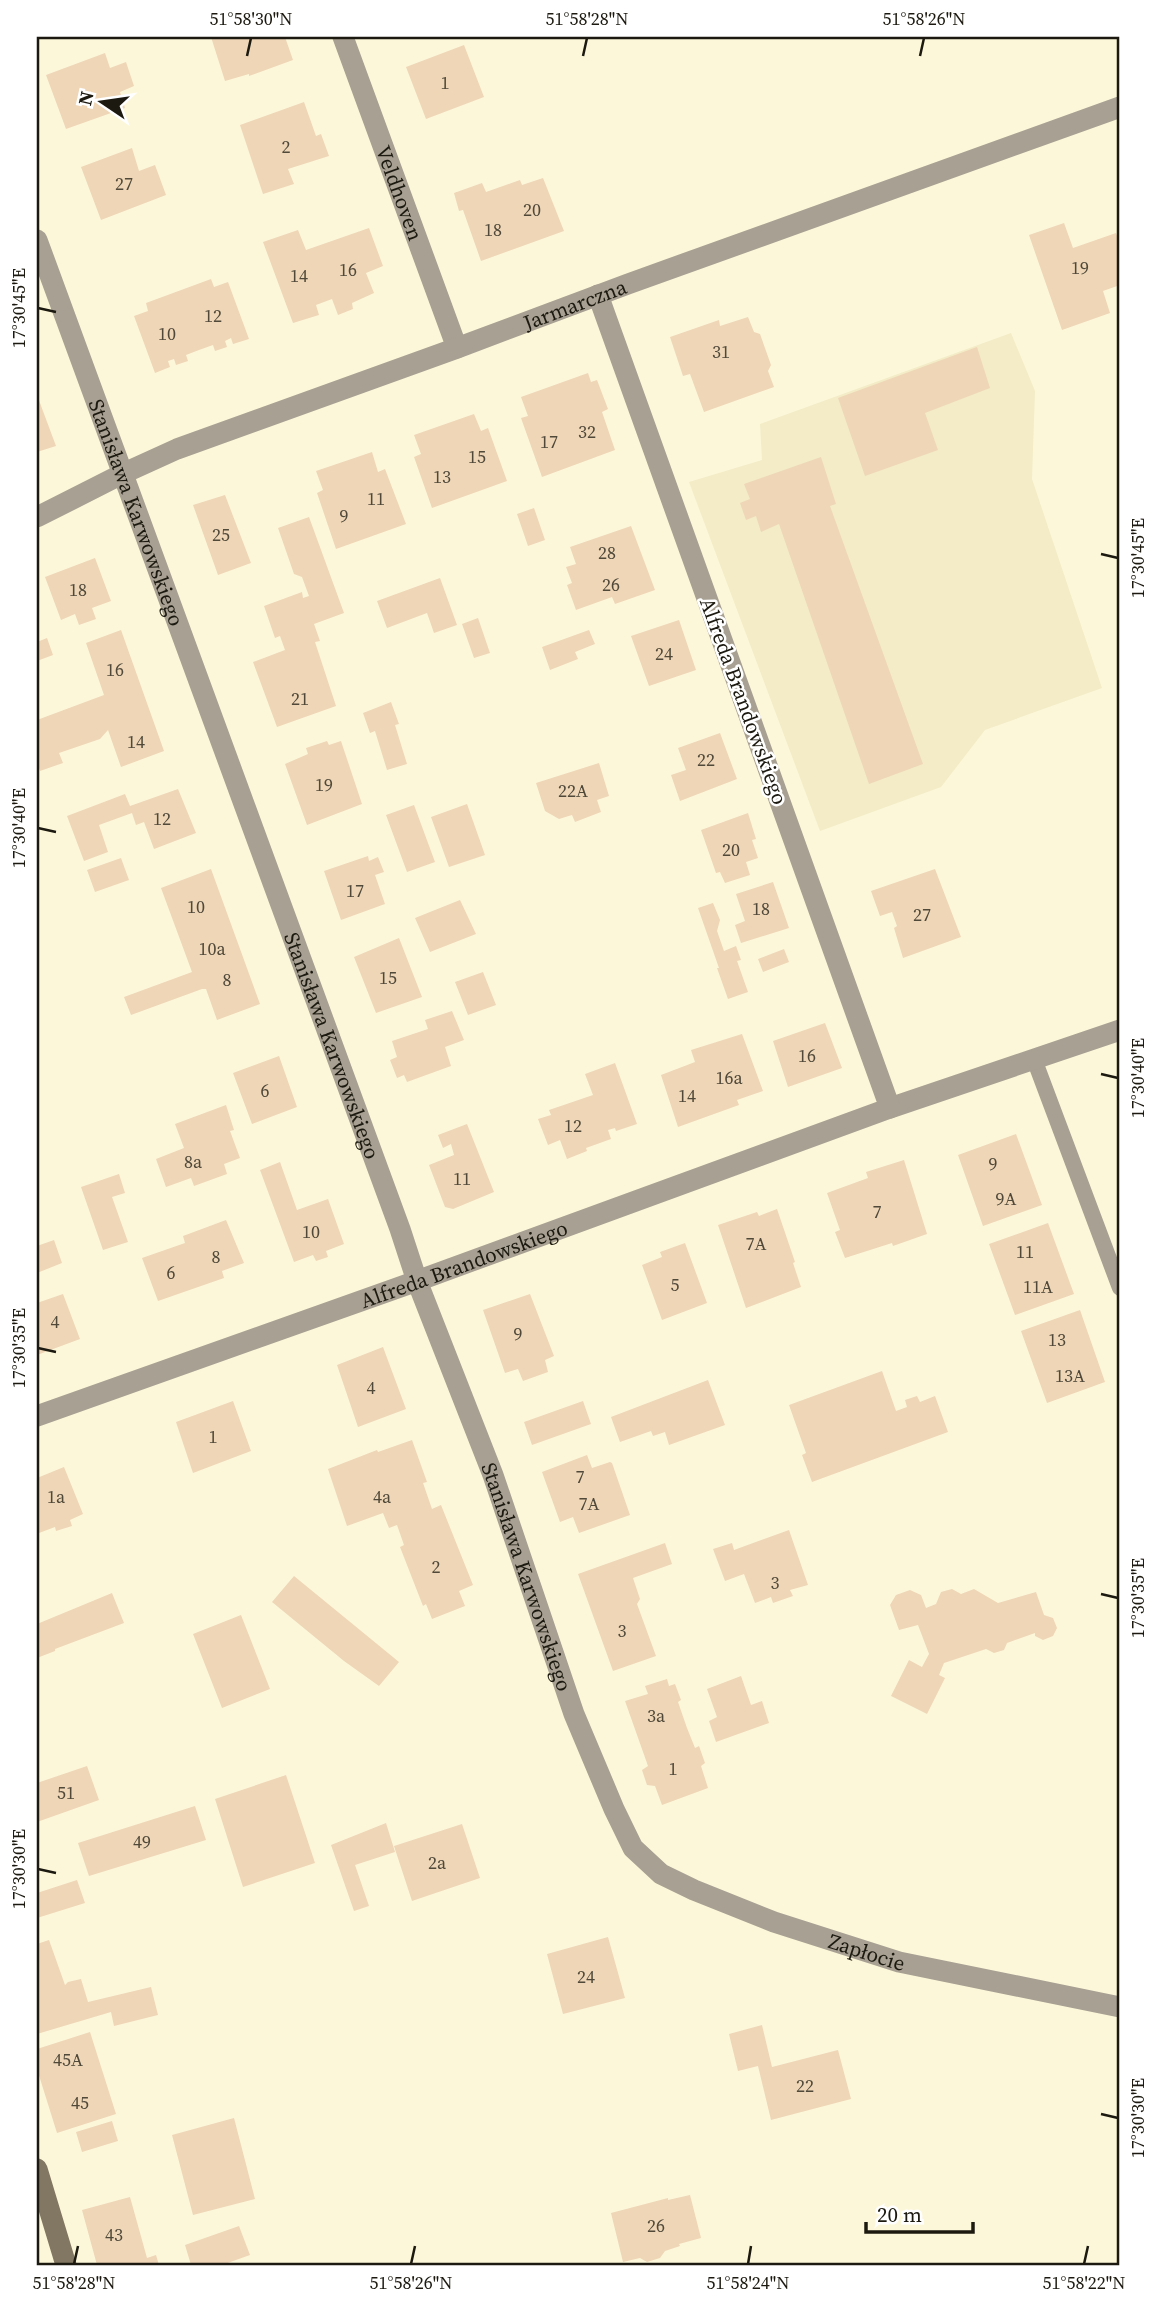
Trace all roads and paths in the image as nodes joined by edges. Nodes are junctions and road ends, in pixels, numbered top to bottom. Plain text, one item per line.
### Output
1 (343, 37) edge
2 (1120, 107) edge
3 (37, 240) edge
4 (598, 295) junction
5 (457, 348) junction
6 (122, 474) junction
7 (37, 517) edge
8 (1120, 1030) edge
9 (1034, 1059) junction
10 (890, 1108) junction
11 (417, 1281) junction
12 (1120, 1288) edge
13 (37, 1416) edge
14 (633, 1848) joint
15 (1120, 2007) edge
16 (37, 2169) edge
17 (66, 2265) edge

1 - 5 street, Veldhoven
2 - 4 street, Jarmarczna
3 - 6 street, Stanisława Karwowskiego
4 - 5 street, Jarmarczna
4 - 10 street, Alfreda Brandowskiego
5 - 6 street, Jarmarczna
6 - 7 street, Jarmarczna
6 - 11 street, Stanisława Karwowskiego
8 - 9 street, Alfreda Brandowskiego
9 - 10 street, Alfreda Brandowskiego
9 - 12 lane
10 - 11 street, Alfreda Brandowskiego
11 - 13 street, Alfreda Brandowskiego
11 - 14 street, Stanisława Karwowskiego
14 - 15 street, Zapłocie
16 - 17 street

